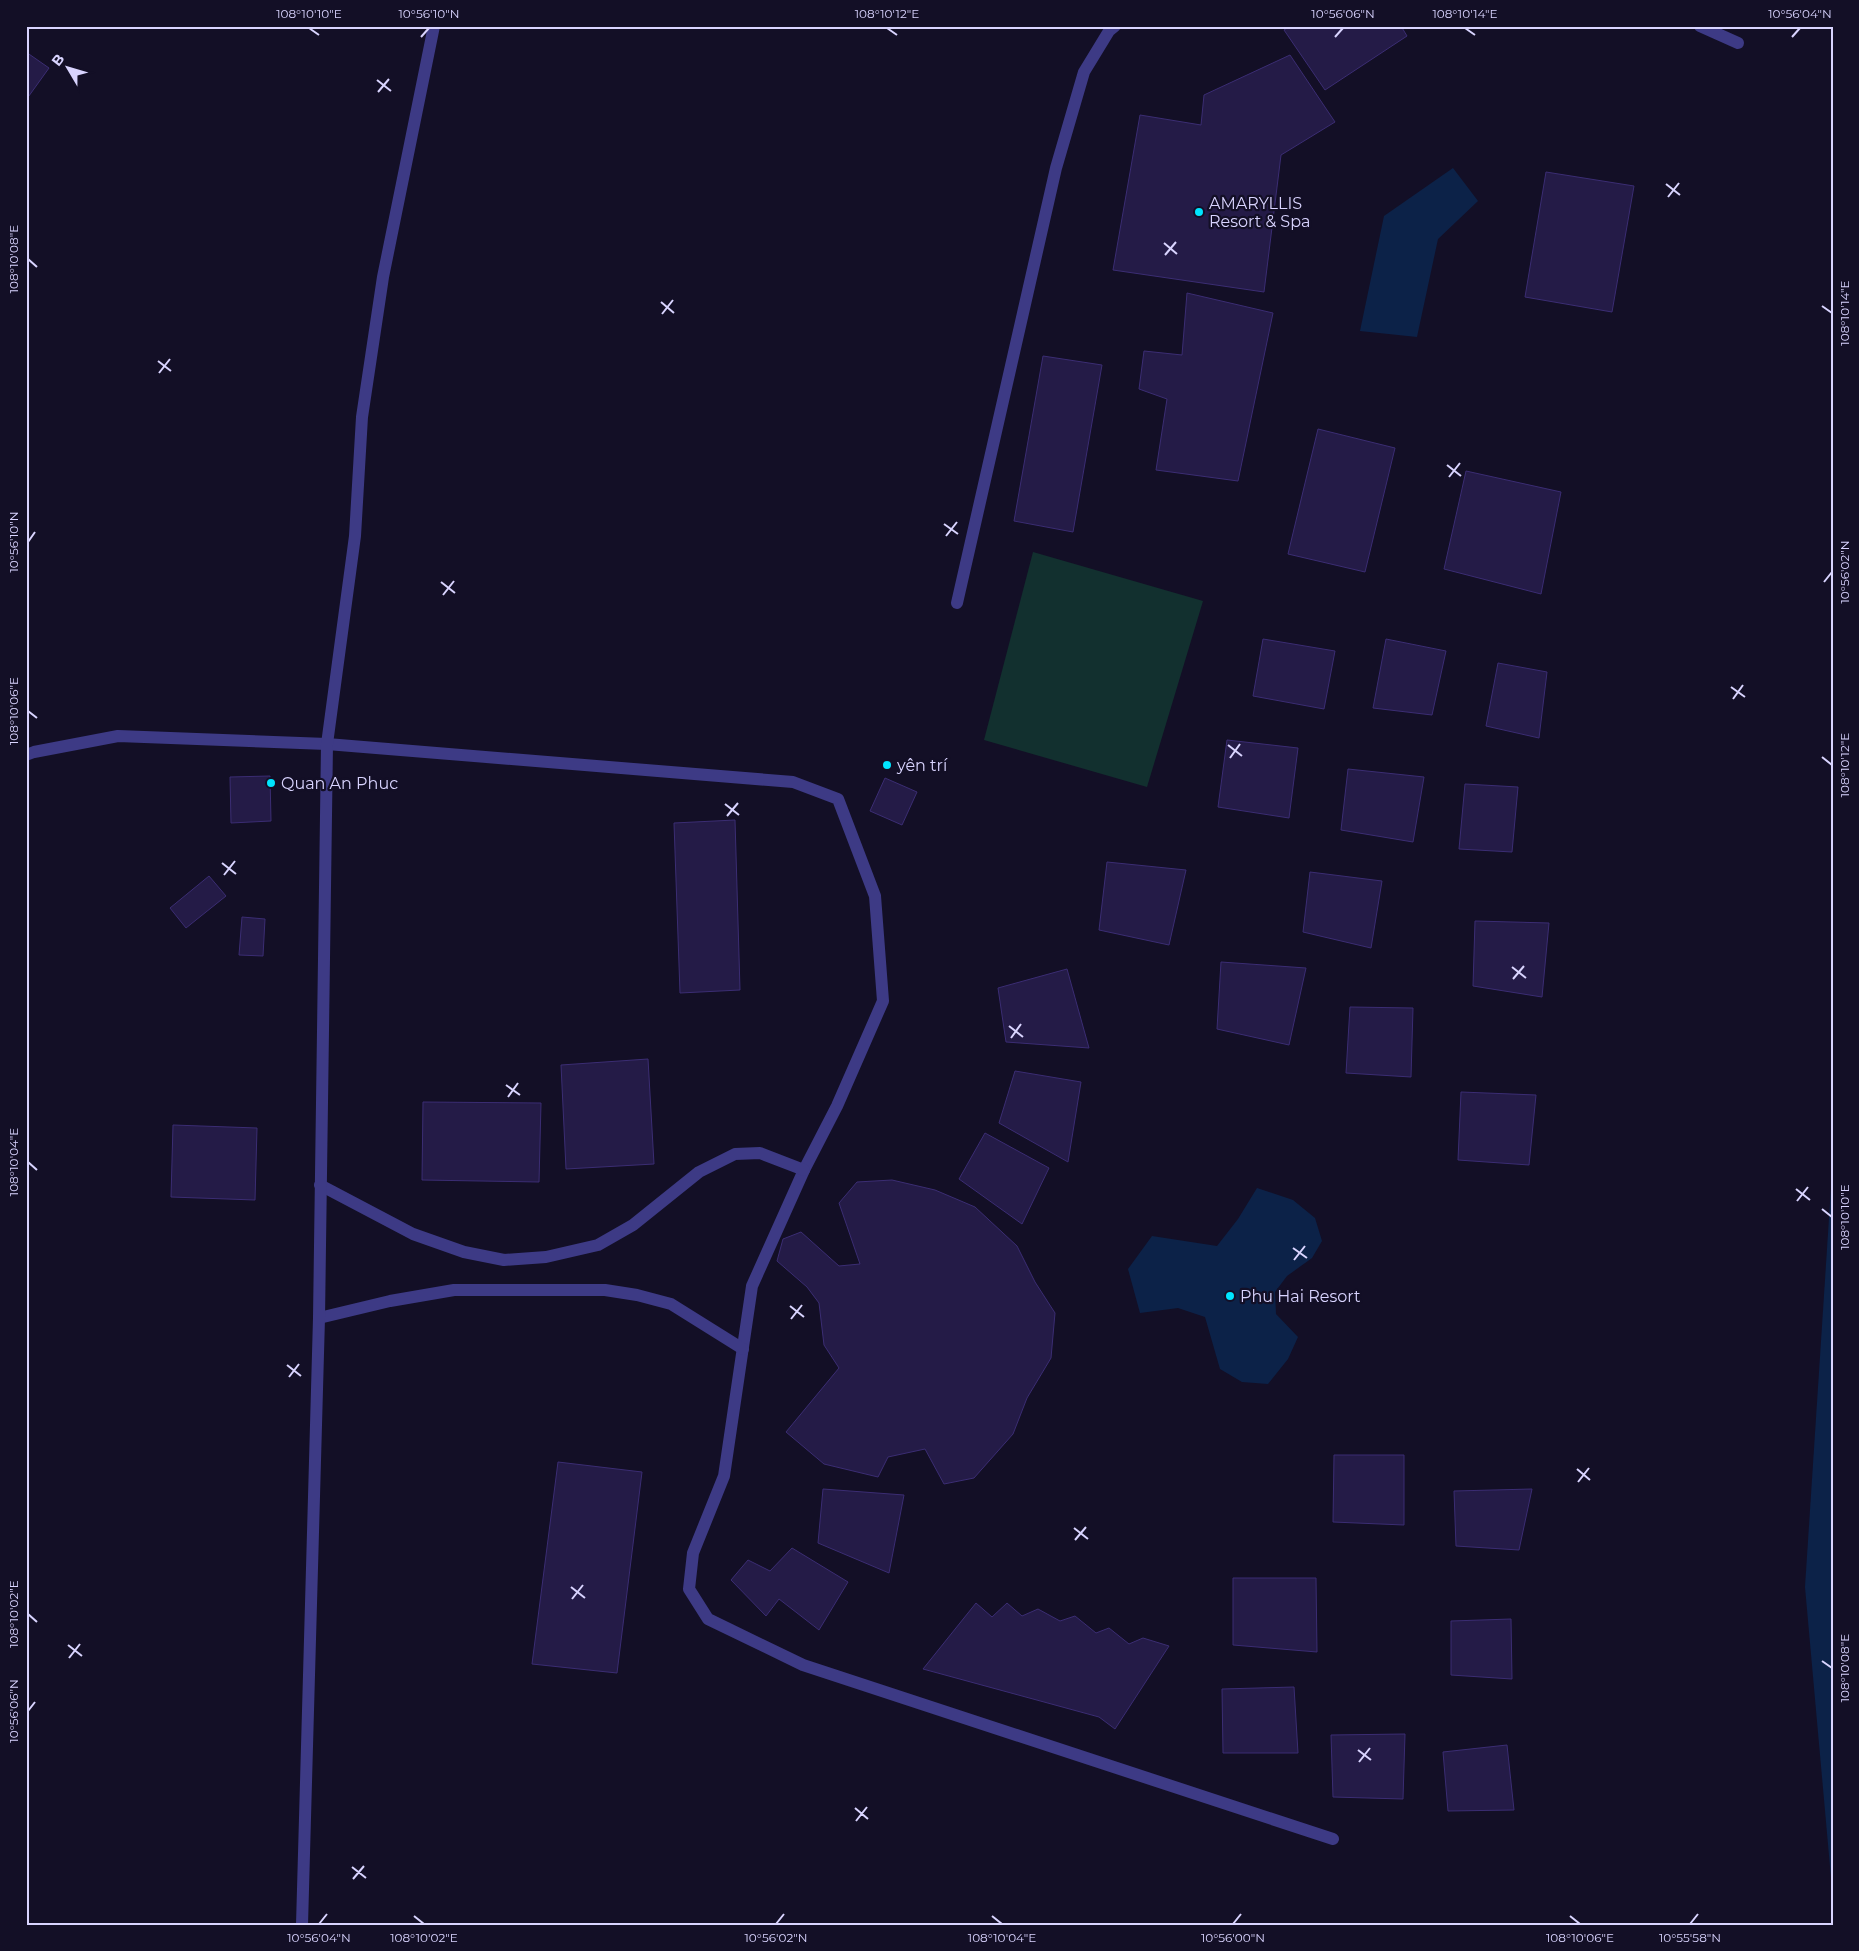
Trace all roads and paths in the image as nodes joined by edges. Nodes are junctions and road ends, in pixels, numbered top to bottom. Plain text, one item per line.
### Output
1 (434, 26) edge
2 (1115, 26) edge
3 (1700, 26) edge
4 (1738, 43) dead end
5 (957, 603) dead end
6 (327, 744) junction
7 (26, 755) edge
8 (804, 1170) junction
9 (320, 1185) junction
10 (319, 1318) junction
11 (743, 1349) junction
12 (1334, 1839) dead end
13 (302, 1925) edge

1 - 6 street
2 - 5 street
3 - 4 street
6 - 7 street
6 - 8 street
6 - 9 street
8 - 9 street
8 - 11 street
9 - 10 street
10 - 11 street
10 - 13 street
11 - 12 street

